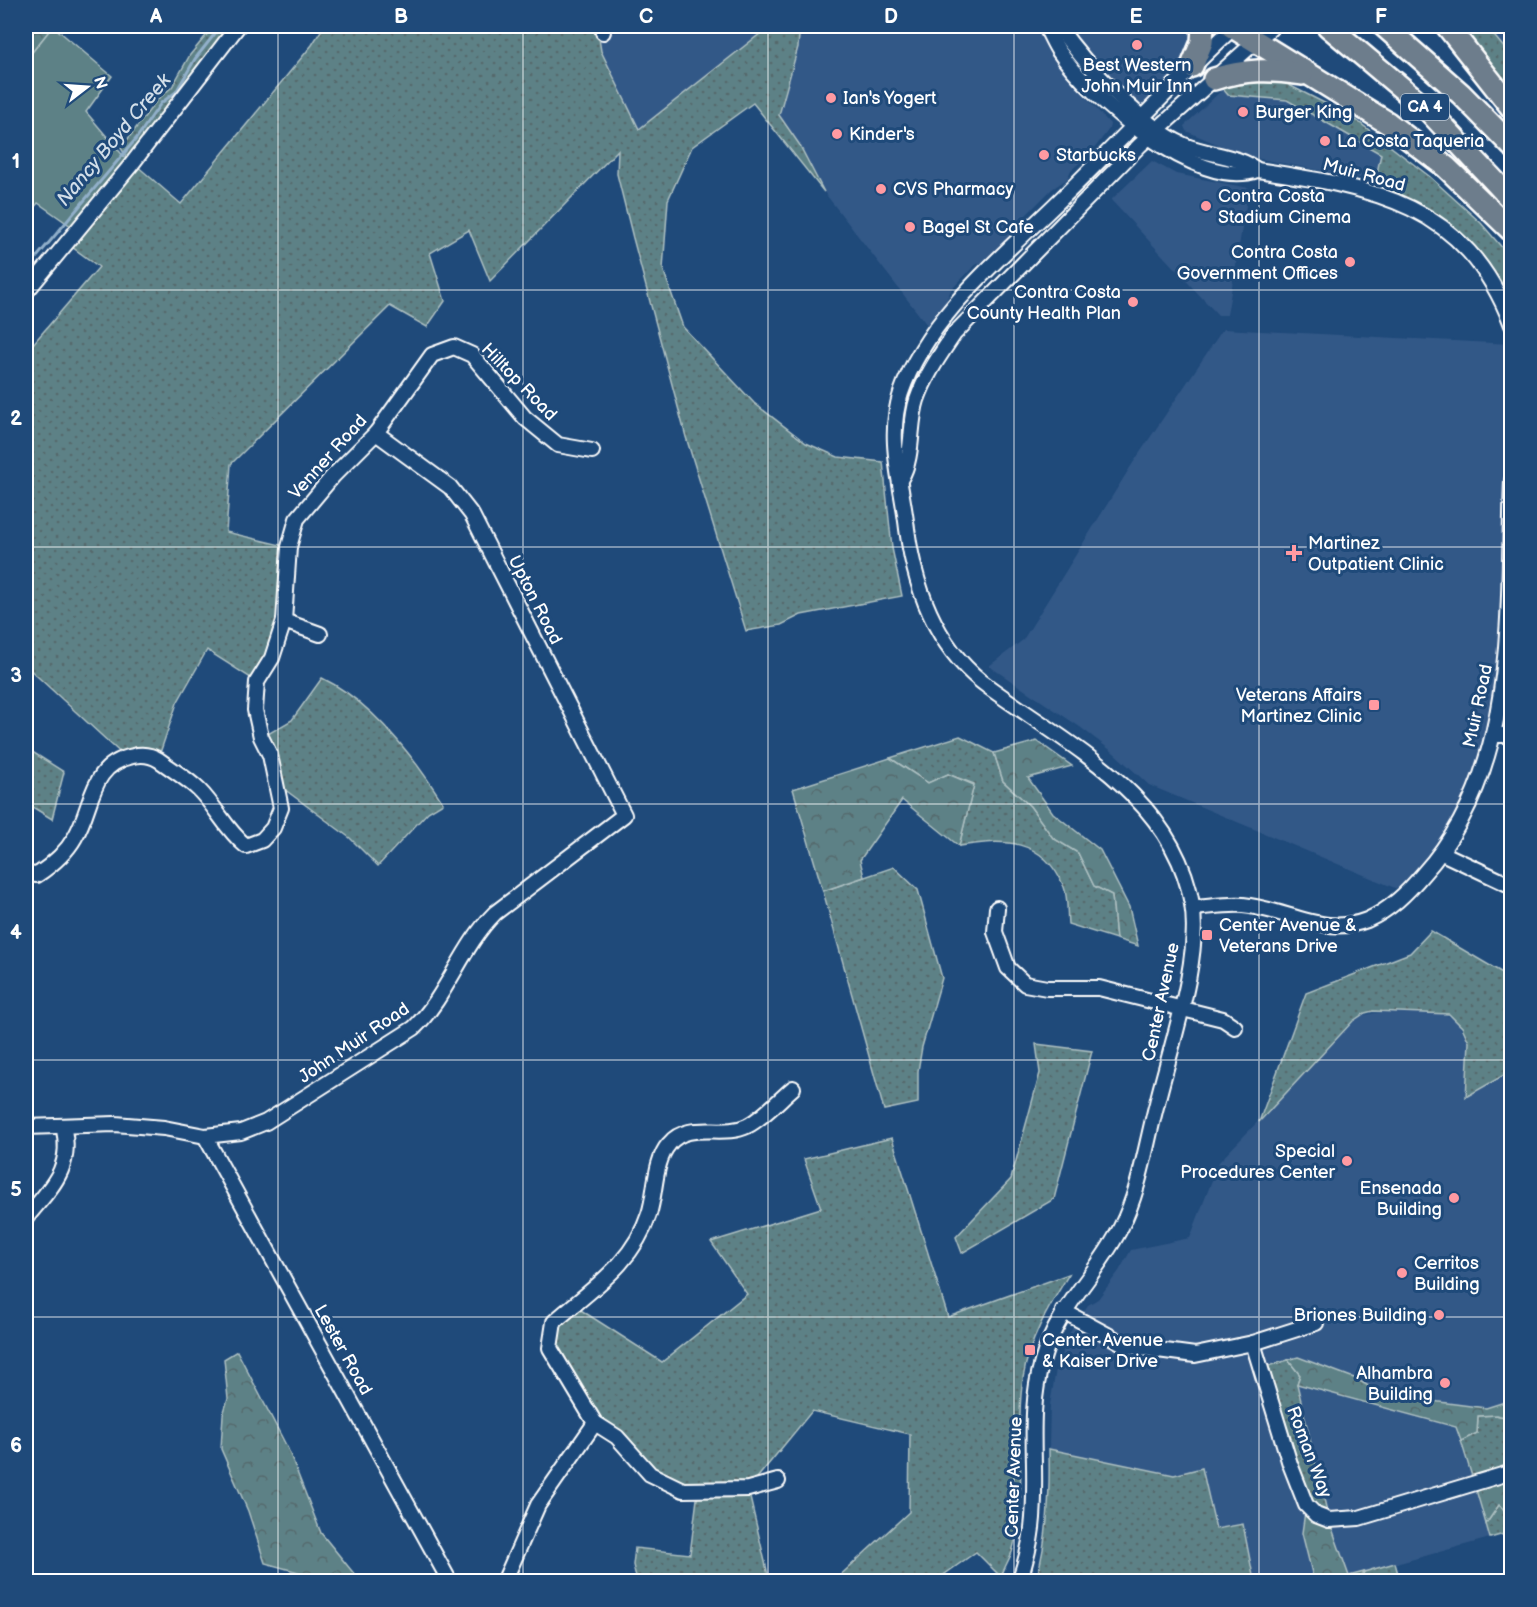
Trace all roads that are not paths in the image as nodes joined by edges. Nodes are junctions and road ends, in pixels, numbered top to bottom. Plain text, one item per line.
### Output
1 (238, 26) edge
2 (1045, 26) edge
3 (1058, 26) edge
4 (1203, 26) edge
5 (1233, 26) edge
6 (1273, 26) edge
7 (1328, 26) edge
8 (1384, 26) edge
9 (1447, 26) edge
10 (1256, 42) junction
11 (1192, 66) junction
12 (1311, 76) junction
13 (1214, 79) junction
14 (1512, 108) edge
15 (1138, 121) junction
16 (1158, 128) junction
17 (1148, 138) junction
18 (1512, 146) edge
19 (1257, 170) junction
20 (1512, 200) edge
21 (1512, 231) edge
22 (26, 292) edge
23 (1512, 325) edge
24 (454, 347) joint
25 (376, 433) junction
26 (592, 451) dead end
27 (901, 478) junction
28 (1512, 480) edge
29 (284, 621) junction
30 (320, 634) dead end
31 (1494, 735) junction
32 (1512, 735) edge
33 (624, 814) joint
34 (1442, 853) junction
35 (26, 874) edge
36 (1512, 886) edge
37 (998, 908) dead end
38 (1193, 908) junction
39 (1180, 1007) junction
40 (1234, 1027) dead end
41 (793, 1088) dead end
42 (63, 1126) junction
43 (26, 1127) edge
44 (205, 1136) junction
45 (26, 1218) edge
46 (1063, 1311) junction
47 (1316, 1323) dead end
48 (1253, 1343) junction
49 (595, 1423) junction
50 (1512, 1472) edge
51 (778, 1481) dead end
52 (450, 1581) edge
53 (504, 1581) edge
54 (1019, 1581) edge

1 - 22 street
2 - 15 street
3 - 15 street
4 - 11 highway
5 - 10 highway
5 - 11 street, Center Avenue
6 - 10 street, Center Avenue
7 - 20 highway, CA 4
8 - 18 highway, CA 4
9 - 14 highway
10 - 12 highway
10 - 13 street, Center Avenue
11 - 15 street, Center Avenue
12 - 13 highway
12 - 21 highway
13 - 16 street, Center Avenue
15 - 16 street, Muir Road
15 - 17 street, Muir Road
15 - 27 street, Center Avenue
16 - 17 street, Center Avenue
16 - 19 street, Muir Road
17 - 19 street, Muir Road
17 - 27 street, Center Avenue
19 - 23 street, Muir Road
24 - 25 street, Venner Road
24 - 26 street, Hilltop Road
25 - 29 street, Venner Road
25 - 33 street, Upton Road
27 - 38 street, Center Avenue
28 - 31 street, Muir Road
29 - 30 street
29 - 35 street, Venner Road
31 - 32 street
31 - 34 street, Muir Road
33 - 44 street, John Muir Road
34 - 36 street
34 - 38 street, Muir Road
37 - 39 street
38 - 39 street, Center Avenue
39 - 40 street
39 - 46 street, Center Avenue
41 - 49 street
42 - 43 street, John Muir Road
42 - 44 street, John Muir Road
42 - 45 street
44 - 52 street, Lester Road
46 - 48 street
46 - 54 street, Center Avenue
47 - 48 street
48 - 50 street, Roman Way
49 - 51 street
49 - 53 street

